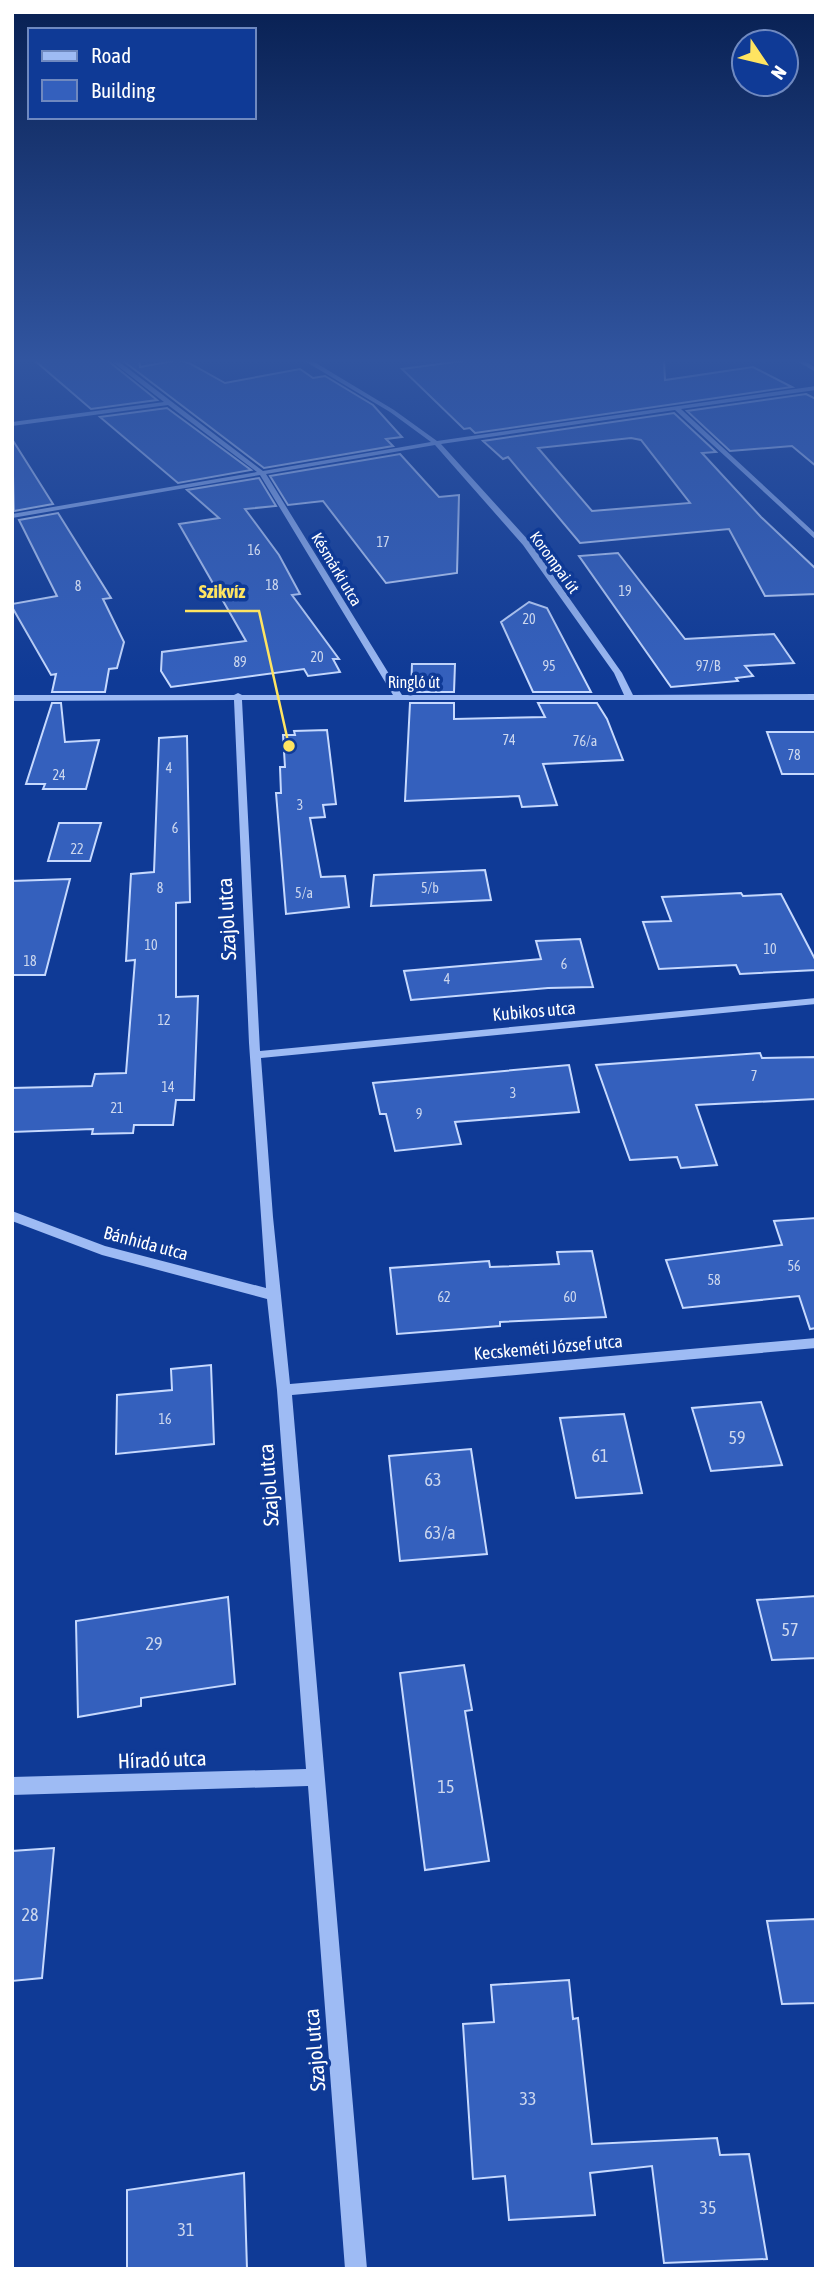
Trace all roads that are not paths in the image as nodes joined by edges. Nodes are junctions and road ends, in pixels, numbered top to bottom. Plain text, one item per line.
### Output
1 (254, 466) edge
2 (295, 466) edge
3 (457, 466) edge
4 (738, 466) edge
5 (261, 472) junction
6 (12, 516) edge
7 (816, 538) edge
8 (238, 696) junction
9 (398, 696) junction
10 (629, 696) junction
11 (816, 697) edge
12 (12, 698) edge
13 (816, 1002) edge
14 (256, 1055) junction
15 (12, 1216) edge
16 (272, 1295) junction
17 (816, 1343) edge
18 (284, 1390) junction
19 (314, 1777) junction
20 (12, 1786) edge
21 (356, 2269) edge

1 - 5 street, Késmárki utca
2 - 5 street
3 - 10 street, Korompai út
4 - 7 street
5 - 6 street
5 - 9 street, Késmárki utca
8 - 9 street, Ringló út
8 - 12 street, Ringló út
8 - 14 street, Szajol utca
9 - 10 street, Ringló út
10 - 11 street, Ringló út
13 - 14 street, Kubikos utca
14 - 16 street, Szajol utca
15 - 16 street, Bánhida utca
16 - 18 street, Szajol utca
17 - 18 street, Kecskeméti József utca
18 - 19 street, Szajol utca
19 - 20 street, Híradó utca
19 - 21 street, Szajol utca

